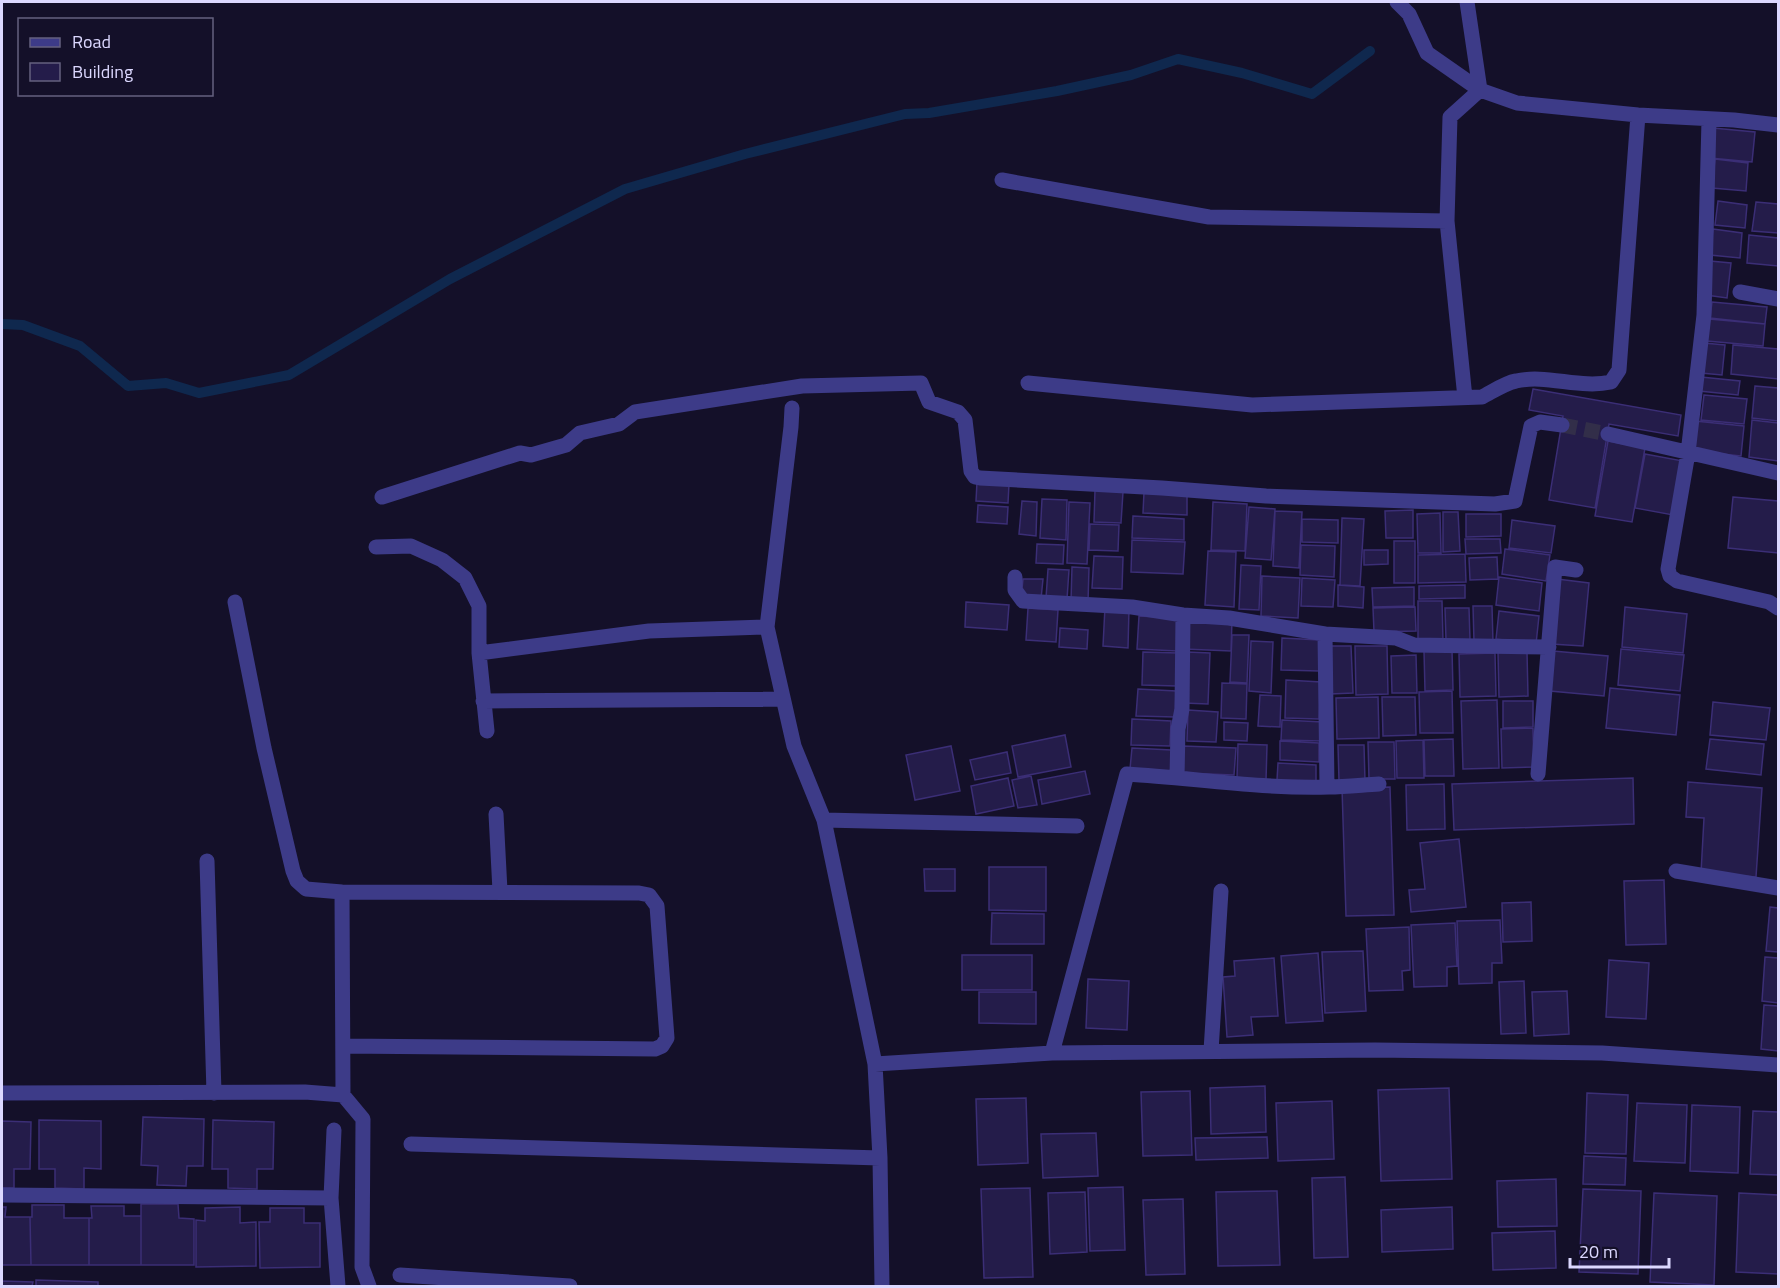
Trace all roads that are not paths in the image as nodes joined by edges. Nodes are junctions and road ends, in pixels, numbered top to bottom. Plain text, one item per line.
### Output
1 (1397, 2) edge
2 (1467, 2) edge
3 (1480, 90) junction
4 (1638, 115) junction
5 (1709, 120) junction
6 (1779, 125) edge
7 (1002, 180) dead end
8 (1448, 221) junction
9 (1740, 292) dead end
10 (1779, 299) edge
11 (1028, 383) dead end
12 (1466, 398) junction
13 (792, 408) dead end
14 (1562, 425) tunnel mouth
15 (1608, 434) tunnel mouth
16 (1688, 453) junction
17 (1779, 473) edge
18 (382, 497) dead end
19 (376, 547) dead end
20 (1576, 570) dead end
21 (1015, 577) dead end
22 (235, 602) dead end
23 (1779, 608) edge
24 (1183, 615) junction
25 (767, 627) junction
26 (1325, 634) junction
27 (1549, 647) junction
28 (479, 653) junction
29 (783, 699) junction
30 (483, 701) junction
31 (487, 730) dead end
32 (1538, 774) dead end
33 (1177, 777) junction
34 (1379, 784) dead end
35 (1327, 787) junction
36 (496, 814) dead end
37 (824, 820) junction
38 (1077, 826) dead end
39 (207, 861) dead end
40 (1676, 871) dead end
41 (1779, 888) edge
42 (500, 891) junction
43 (1221, 891) dead end
44 (342, 892) junction
45 (343, 1047) junction
46 (1211, 1051) junction
47 (1052, 1053) junction
48 (875, 1064) junction
49 (1779, 1065) edge
50 (2, 1093) edge
51 (214, 1093) junction
52 (344, 1095) junction
53 (334, 1130) dead end
54 (411, 1144) dead end
55 (880, 1158) junction
56 (2, 1195) edge
57 (331, 1198) junction
58 (400, 1275) dead end
59 (338, 1287) edge
60 (369, 1287) edge
61 (570, 1287) edge
62 (882, 1287) edge

1 - 3 street
2 - 3 street
3 - 4 street
3 - 8 street
4 - 5 street
4 - 12 street
5 - 6 street
5 - 16 street
7 - 8 street
8 - 12 street
9 - 10 street
11 - 12 street
13 - 25 street
14 - 18 street
15 - 16 street
16 - 17 street
16 - 23 street
19 - 28 street
20 - 27 street
21 - 24 street
22 - 44 street
24 - 26 street
24 - 33 street
25 - 28 street
25 - 29 street
26 - 27 street
26 - 35 street
27 - 32 street
28 - 30 street
29 - 30 street
29 - 37 street
30 - 31 street
33 - 35 street
33 - 47 street
34 - 35 street
36 - 42 street
37 - 38 street
37 - 48 street
39 - 51 street
40 - 41 street
42 - 44 street
42 - 45 street
43 - 46 street
44 - 45 street
45 - 52 street
46 - 47 street
46 - 49 street
47 - 48 street
48 - 55 street
50 - 51 street
51 - 52 street
52 - 60 street
53 - 57 street
54 - 55 street
55 - 62 street
56 - 57 street
57 - 59 street
58 - 61 street

